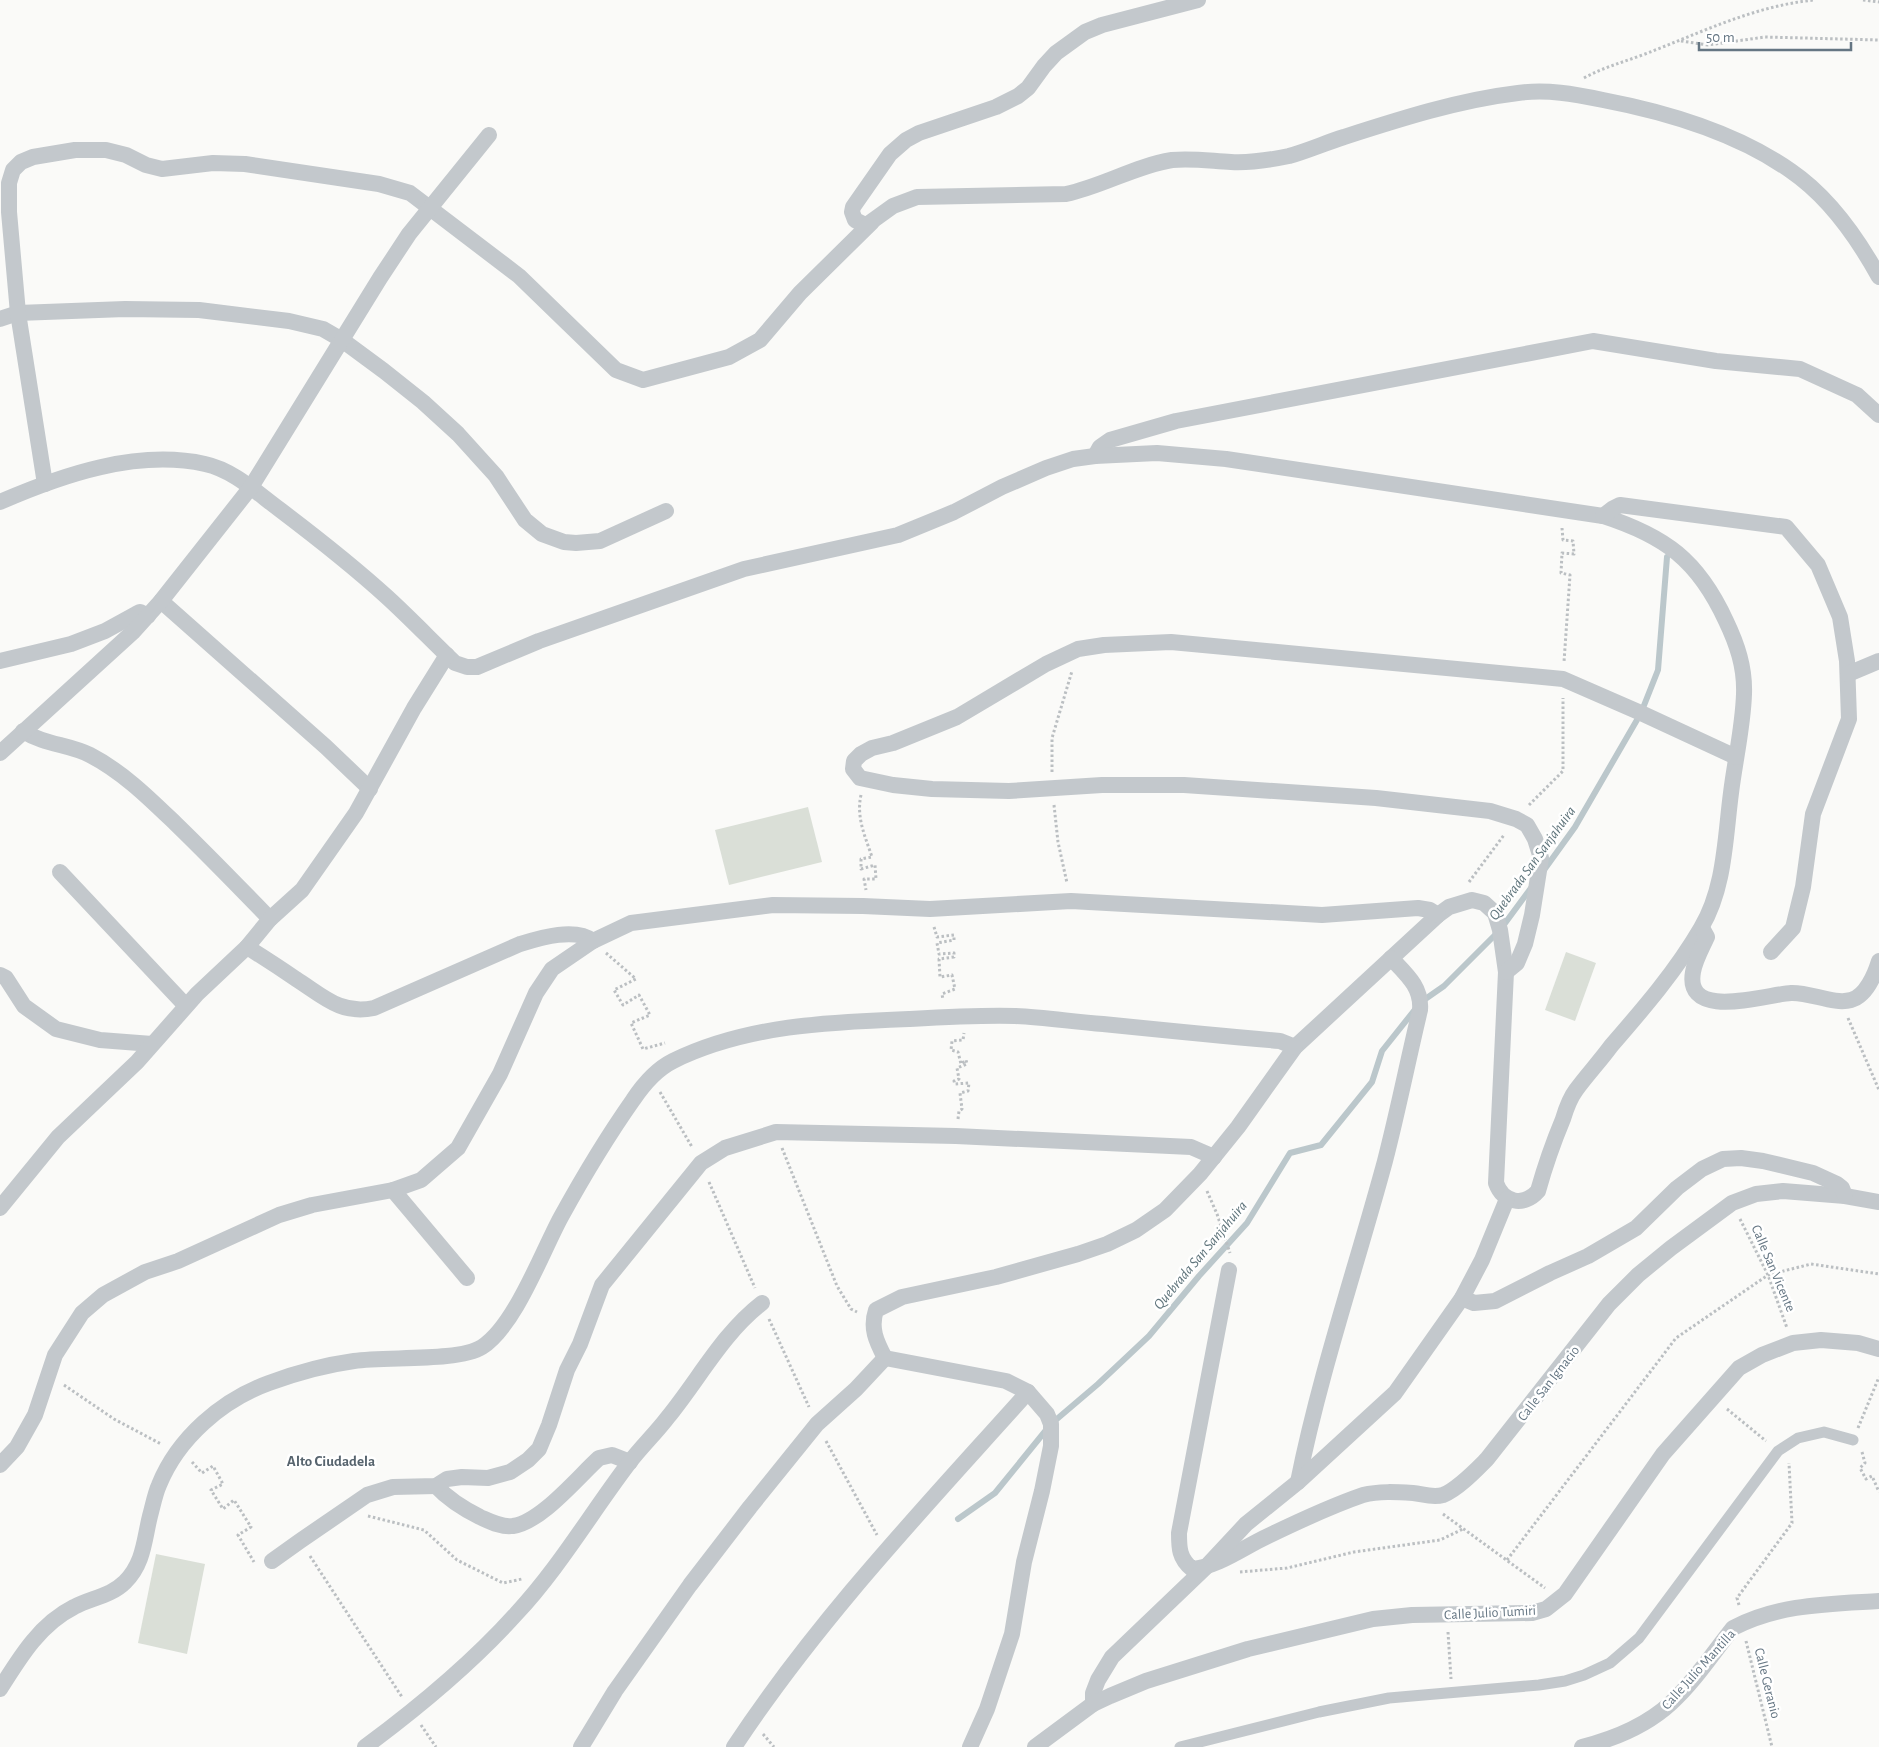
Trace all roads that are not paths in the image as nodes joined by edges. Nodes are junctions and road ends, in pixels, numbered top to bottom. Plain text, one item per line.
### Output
1 (1198, 0) edge
2 (489, 135) dead end
3 (7, 167) edge
4 (429, 209) junction
5 (872, 222) junction
6 (1879, 277) edge
7 (18, 313) junction
8 (0, 319) edge
9 (342, 340) junction
10 (1879, 414) edge
11 (1096, 456) junction
12 (45, 484) junction
13 (251, 487) junction
14 (0, 502) edge
15 (666, 511) dead end
16 (1603, 516) junction
17 (161, 601) junction
18 (148, 616) junction
19 (447, 655) junction
20 (0, 661) edge
21 (1879, 661) edge
22 (1848, 674) junction
23 (23, 731) junction
24 (0, 753) edge
25 (1736, 757) junction
26 (370, 789) junction
27 (60, 872) dead end
28 (1438, 915) junction
29 (270, 919) junction
30 (1702, 928) junction
31 (593, 941) junction
32 (247, 947) junction
33 (1771, 952) dead end
34 (1391, 958) junction
35 (1879, 961) edge
36 (1506, 972) junction
37 (0, 975) edge
38 (186, 1006) junction
39 (152, 1044) junction
40 (1295, 1047) junction
41 (1214, 1157) junction
42 (393, 1190) junction
43 (1845, 1196) junction
44 (1507, 1199) junction
45 (1879, 1202) edge
46 (0, 1208) edge
47 (1229, 1270) dead end
48 (468, 1278) dead end
49 (1462, 1298) junction
50 (762, 1303) road end
51 (1879, 1349) edge
52 (885, 1358) junction
53 (1028, 1392) junction
54 (1854, 1440) dead end
55 (630, 1462) junction
56 (0, 1465) edge
57 (1298, 1482) junction
58 (436, 1486) junction
59 (272, 1561) road end
60 (1205, 1568) junction
61 (1879, 1601) edge
62 (0, 1689) edge
63 (1093, 1704) junction
64 (366, 1747) edge
65 (581, 1747) edge
66 (734, 1747) edge
67 (970, 1747) edge
68 (1034, 1747) edge
69 (1180, 1747) edge
70 (1582, 1747) edge

1 - 5 street
2 - 4 street
3 - 4 street
3 - 7 street
4 - 5 street
4 - 9 street
5 - 6 street
7 - 8 street
7 - 9 street
7 - 12 street
9 - 13 street
9 - 15 street
10 - 11 street
11 - 16 street
11 - 19 street
12 - 13 street
12 - 14 street
13 - 17 street
13 - 19 street
16 - 22 street
16 - 25 street
17 - 18 street
17 - 26 street
18 - 20 street
18 - 23 street
19 - 26 street
21 - 22 street
22 - 33 street
23 - 24 street
23 - 29 street
25 - 30 street
25 - 36 street
26 - 29 street
27 - 38 street
28 - 31 street
28 - 34 street
28 - 36 street
29 - 32 street
30 - 35 street
30 - 44 street
31 - 32 street
31 - 42 street
32 - 38 street
34 - 40 street
34 - 57 street
36 - 44 street
37 - 39 street
38 - 39 street
39 - 46 street
40 - 41 street
40 - 62 street
41 - 52 street
41 - 58 street
42 - 48 street
42 - 56 street
43 - 45 street, Calle San Ignacio
43 - 49 street
43 - 60 street, Calle San Ignacio
44 - 49 street
47 - 60 street
49 - 57 street
50 - 55 street
51 - 63 street, Calle Julio Tumiri
52 - 53 street
52 - 65 street
53 - 66 street
53 - 67 street
54 - 69 street
55 - 58 street
55 - 64 street
57 - 60 street
58 - 59 street
60 - 63 street
61 - 70 street, Calle Julio Mantilla
63 - 68 street, Calle Julio Tumiri

